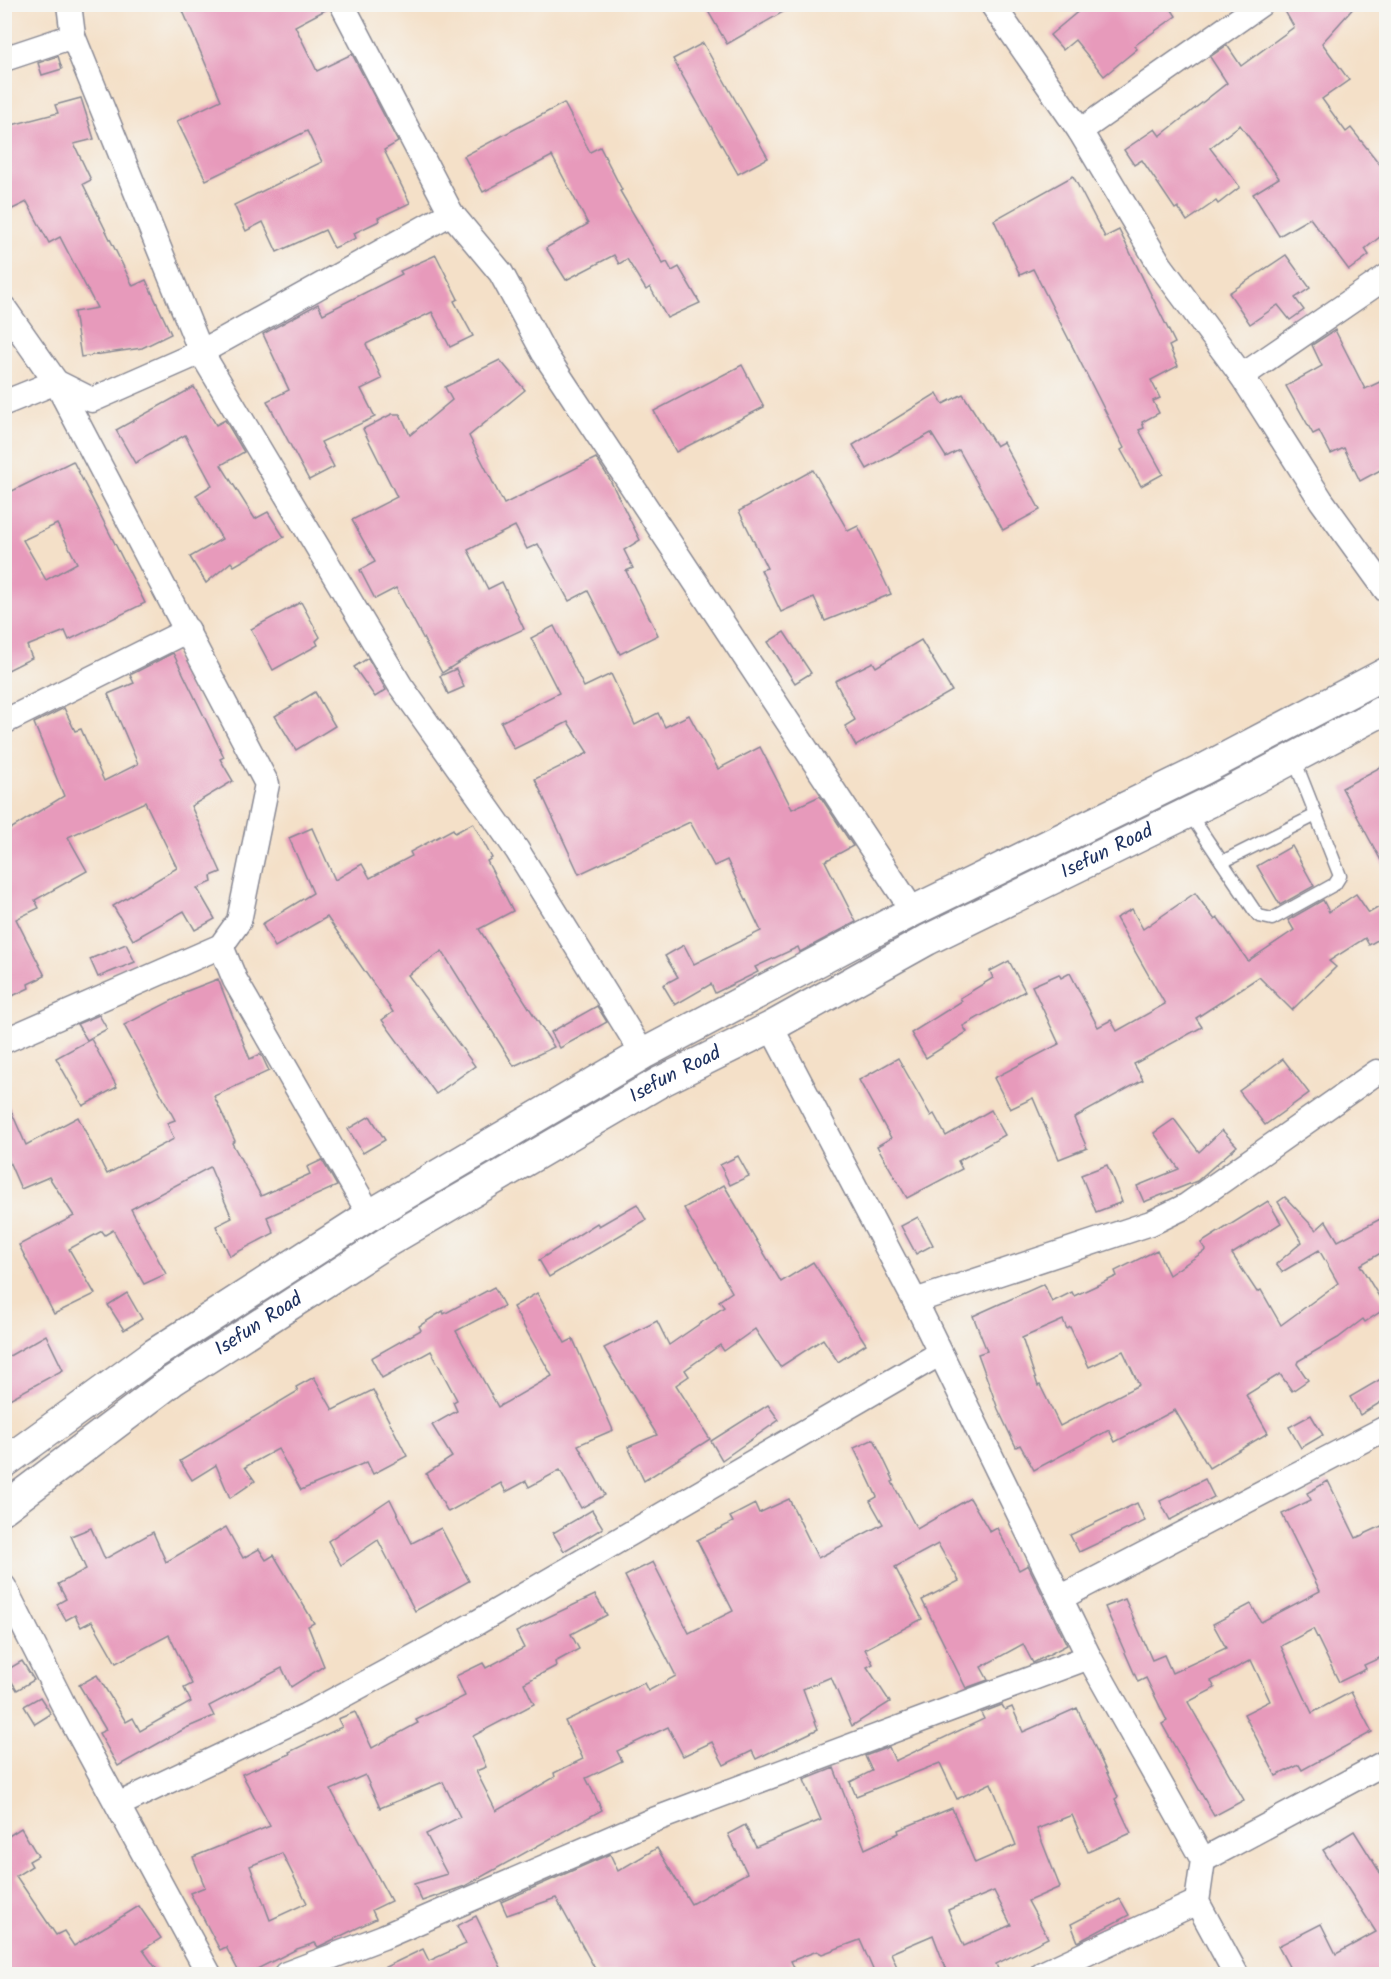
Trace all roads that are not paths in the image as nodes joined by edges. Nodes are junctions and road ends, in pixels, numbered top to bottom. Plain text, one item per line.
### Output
1 (69, 4) edge
2 (342, 4) edge
3 (992, 4) edge
4 (1261, 4) edge
5 (73, 36) junction
6 (4, 59) edge
7 (1080, 131) junction
8 (451, 213) junction
9 (1386, 277) edge
10 (4, 308) edge
11 (201, 352) junction
12 (1242, 376) junction
13 (56, 382) junction
14 (4, 403) edge
15 (1386, 590) edge
16 (188, 630) junction
17 (1386, 673) edge
18 (1386, 709) edge
19 (4, 722) edge
20 (1293, 758) junction
21 (1189, 812) junction
22 (1316, 815) junction
23 (1222, 862) junction
24 (913, 911) junction
25 (222, 946) junction
26 (771, 1027) junction
27 (4, 1041) edge
28 (644, 1054) junction
29 (1377, 1072) dead end
30 (370, 1215) junction
31 (915, 1301) junction
32 (939, 1354) junction
33 (1386, 1428) edge
34 (4, 1463) edge
35 (4, 1508) edge
36 (4, 1587) edge
37 (1062, 1598) junction
38 (1089, 1657) junction
39 (1386, 1762) edge
40 (118, 1805) junction
41 (1203, 1860) junction
42 (1197, 1902) junction
43 (209, 1974) edge
44 (286, 1974) edge
45 (1042, 1974) edge
46 (1236, 1974) edge

1 - 5 street
2 - 8 street
3 - 7 street
4 - 7 street
5 - 6 street
5 - 11 street
7 - 12 street
8 - 11 street
8 - 24 street
9 - 12 street
10 - 13 street
11 - 13 street
11 - 28 street
12 - 15 street
13 - 14 street
13 - 16 street
16 - 19 street
16 - 25 street
17 - 24 street, Isefun Road
18 - 20 street, Isefun Road
20 - 21 street, Isefun Road
20 - 22 lane
21 - 23 lane
21 - 26 street, Isefun Road
22 - 23 lane
22 - 23 lane
24 - 28 street, Isefun Road
25 - 27 street
25 - 30 street
26 - 31 street
26 - 35 street, Isefun Road
28 - 30 street, Isefun Road
29 - 31 street
30 - 34 street, Isefun Road
31 - 32 street
32 - 37 street
32 - 40 street
33 - 37 street
36 - 40 street
37 - 38 street
38 - 41 street
38 - 44 street
39 - 41 street
40 - 43 street
41 - 42 street
42 - 45 street
42 - 46 street

